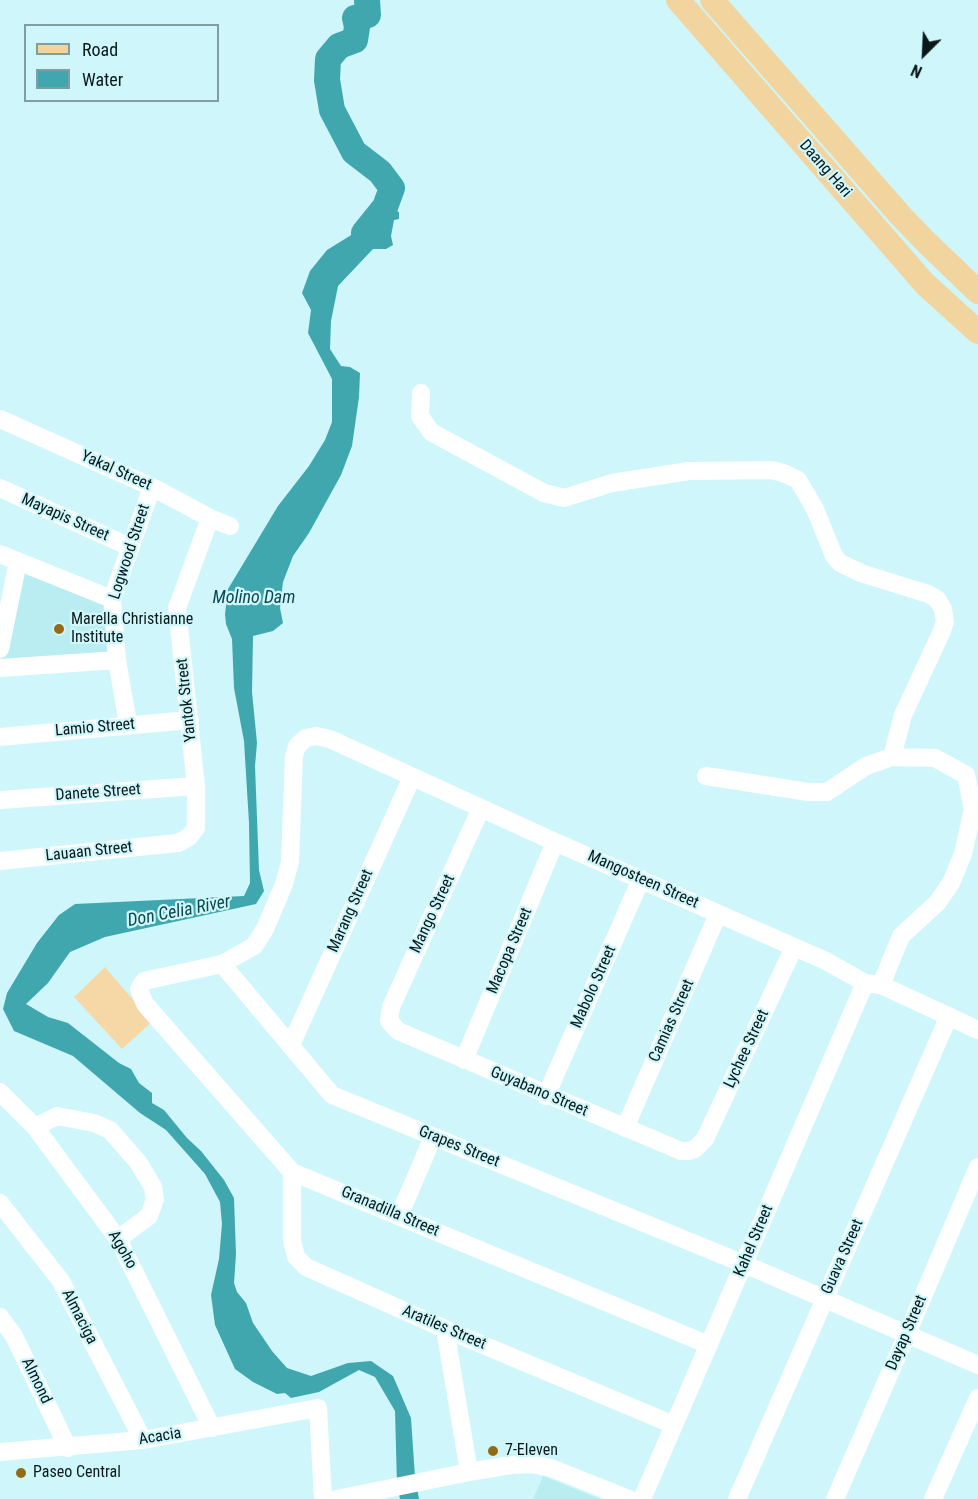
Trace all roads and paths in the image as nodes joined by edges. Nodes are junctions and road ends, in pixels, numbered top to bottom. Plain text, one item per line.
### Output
1 (678, 0) edge
2 (712, 0) edge
3 (978, 292) edge
4 (978, 332) edge
5 (421, 393) dead end
6 (0, 419) edge
7 (0, 488) edge
8 (152, 488) junction
9 (210, 518) junction
10 (230, 526) dead end
11 (130, 547) junction
12 (0, 554) edge
13 (18, 562) junction
14 (112, 599) junction
15 (0, 649) edge
16 (117, 660) junction
17 (0, 668) edge
18 (190, 720) junction
19 (128, 724) junction
20 (0, 737) edge
21 (892, 757) junction
22 (706, 776) dead end
23 (412, 777) junction
24 (196, 786) junction
25 (0, 800) edge
26 (481, 808) junction
27 (555, 842) junction
28 (178, 843) joint
29 (0, 861) edge
30 (641, 879) junction
31 (718, 914) junction
32 (794, 946) junction
33 (222, 964) junction
34 (873, 984) junction
35 (949, 1016) junction
36 (388, 1021) joint
37 (978, 1030) edge
38 (291, 1045) junction
39 (464, 1060) junction
40 (0, 1092) edge
41 (546, 1096) junction
42 (35, 1127) junction
43 (625, 1128) junction
44 (433, 1137) junction
45 (695, 1149) joint
46 (978, 1167) edge
47 (292, 1172) junction
48 (0, 1203) edge
49 (399, 1216) junction
50 (118, 1239) junction
51 (744, 1264) junction
52 (824, 1299) junction
53 (0, 1317) edge
54 (445, 1329) junction
55 (908, 1334) junction
56 (709, 1345) junction
57 (978, 1365) edge
58 (978, 1398) edge
59 (674, 1425) junction
60 (212, 1428) junction
61 (143, 1440) junction
62 (68, 1448) junction
63 (0, 1452) edge
64 (469, 1472) junction
65 (323, 1499) edge
66 (337, 1499) edge
67 (629, 1499) edge
68 (642, 1499) edge
69 (737, 1499) edge
70 (835, 1499) edge
71 (933, 1499) edge

1 - 4 main road, Daang Hari
2 - 3 main road, Daang Hari
5 - 21 street
6 - 8 street, Yakal Street
7 - 11 street, Mayapis Street
8 - 9 street, Yakal Street
8 - 11 street, Logwood Street
9 - 10 street, Yakal Street
9 - 18 street, Yantok Street
11 - 14 street, Logwood Street
12 - 13 street
13 - 14 street
13 - 15 street
14 - 16 street, Logwood Street
16 - 17 street
16 - 19 street, Logwood Street
18 - 19 street, Lamio Street
18 - 24 street, Yantok Street
19 - 20 street, Lamio Street
21 - 22 street
21 - 34 street, Kahel Street
23 - 26 street, Mangosteen Street
23 - 33 street, Mangosteen Street
23 - 38 street, Marang Street
24 - 25 street, Danete Street
24 - 28 street, Yantok Street
26 - 27 street, Mangosteen Street
26 - 36 street, Mango Street
27 - 30 street, Mangosteen Street
27 - 39 street, Macopa Street
28 - 29 street, Lauaan Street
30 - 31 street, Mangosteen Street
30 - 41 street, Mabolo Street
31 - 32 street, Mangosteen Street
31 - 43 street, Camias Street
32 - 34 street, Mangosteen Street
32 - 45 street, Lychee Street
33 - 38 street, Grapes Street
33 - 47 street, Granadilla Street
34 - 35 street, Mangosteen Street
34 - 51 street, Kahel Street
35 - 37 street, Mangosteen Street
35 - 52 street, Guava Street
36 - 39 street, Guyabano Street
38 - 44 street, Grapes Street
39 - 41 street, Guyabano Street
40 - 42 street, Agoho
41 - 43 street, Guyabano Street
42 - 50 street, Agoho
42 - 50 street
43 - 45 street, Guyabano Street
44 - 49 street
44 - 51 street, Grapes Street
46 - 55 street, Dayap Street
47 - 49 street, Granadilla Street
47 - 54 street, Aratiles Street
48 - 61 street, Almaciga
49 - 56 street, Granadilla Street
50 - 60 street, Agoho
51 - 52 street, Grapes Street
51 - 56 street, Kahel Street
52 - 55 street, Grapes Street
52 - 69 street, Guava Street
53 - 62 street, Almond
54 - 59 street, Aratiles Street
54 - 64 street
55 - 57 street, Grapes Street
55 - 70 street, Dayap Street
56 - 59 street, Kahel Street
58 - 71 street
59 - 68 street, Kahel Street
60 - 61 street, Acacia
60 - 65 street, Acacia
61 - 62 street, Acacia
62 - 63 street, Acacia
64 - 66 street
64 - 67 street

